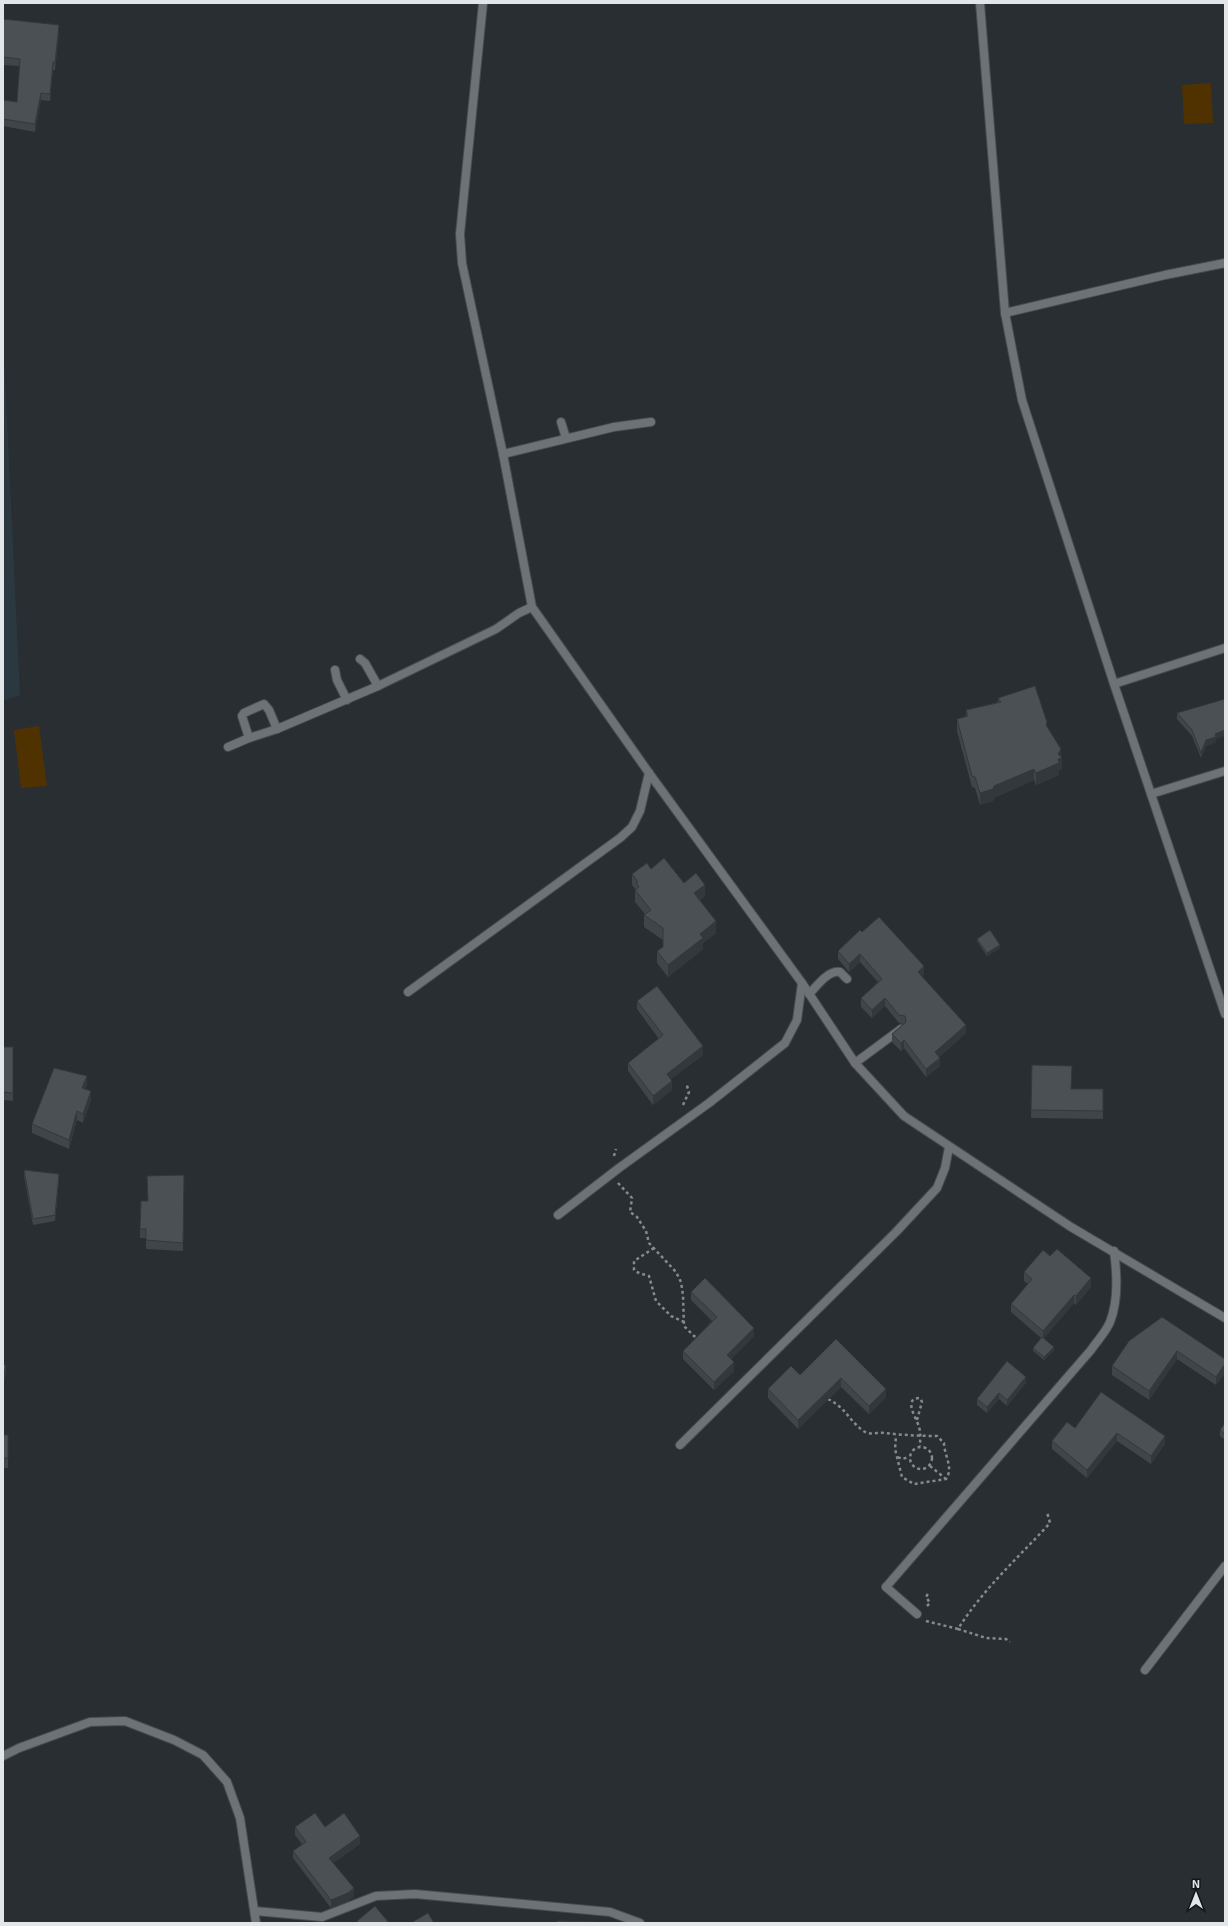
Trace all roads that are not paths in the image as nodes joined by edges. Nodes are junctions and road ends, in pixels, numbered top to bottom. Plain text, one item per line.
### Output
1 (483, 3) edge
2 (980, 3) edge
3 (1225, 263) edge
4 (1005, 313) junction
5 (561, 422) dead end
6 (651, 422) dead end
7 (566, 438) junction
8 (503, 454) junction
9 (532, 607) junction
10 (1225, 648) edge
11 (360, 659) dead end
12 (335, 670) dead end
13 (1114, 684) junction
14 (378, 686) junction
15 (347, 700) junction
16 (277, 729) junction
17 (249, 738) junction
18 (228, 746) dead end
19 (1225, 771) edge
20 (648, 773) junction
21 (1151, 794) junction
22 (847, 979) dead end
23 (802, 983) junction
24 (408, 992) dead end
25 (809, 994) junction
26 (1225, 1014) edge
27 (901, 1028) edge
28 (855, 1063) junction
29 (949, 1147) junction
30 (558, 1215) dead end
31 (1114, 1251) junction
32 (1225, 1318) edge
33 (680, 1445) dead end
34 (1225, 1566) edge
35 (917, 1614) road end
36 (1145, 1670) dead end
37 (3, 1756) edge
38 (255, 1911) junction
39 (256, 1923) edge
40 (640, 1923) edge

1 - 8 street
2 - 4 street
3 - 4 street
4 - 13 street
5 - 7 street
6 - 7 street
7 - 8 street
8 - 9 street
9 - 14 street
9 - 20 street
10 - 13 street
11 - 14 street
12 - 15 street
13 - 21 street
14 - 15 street
15 - 16 street
16 - 17 street
16 - 17 street
17 - 18 street
19 - 21 street
20 - 23 street
20 - 24 street
21 - 26 street
22 - 25 street
23 - 25 street
23 - 30 street
25 - 28 street
27 - 28 street
28 - 29 street
29 - 31 street
29 - 33 street
31 - 32 street
31 - 35 street
34 - 36 street
37 - 38 street
38 - 39 street
38 - 40 street

